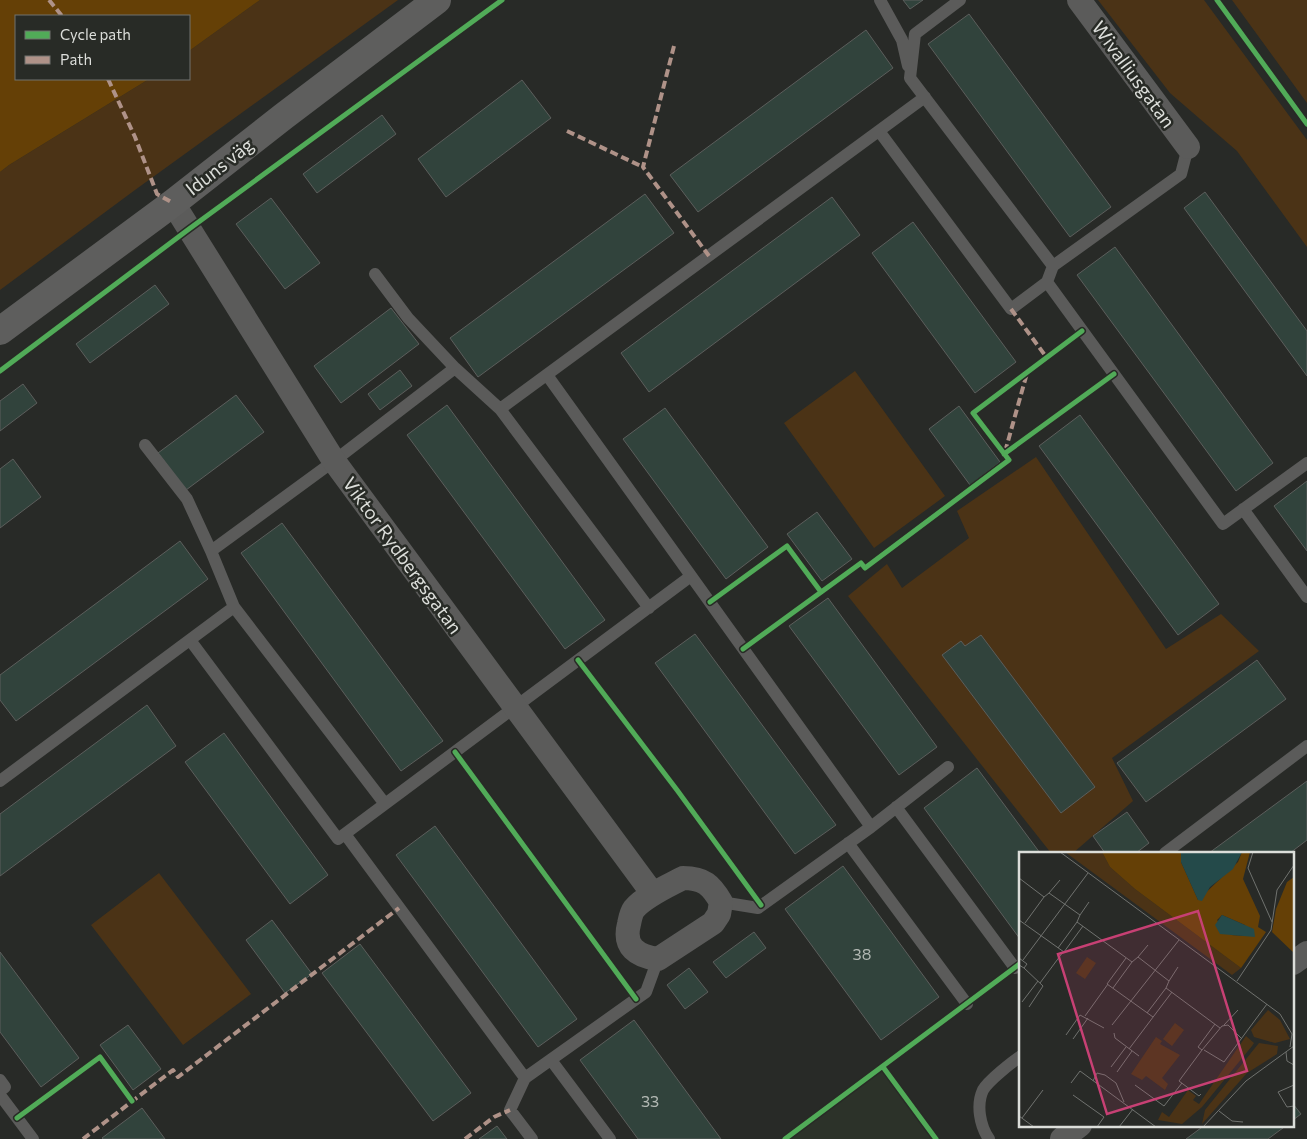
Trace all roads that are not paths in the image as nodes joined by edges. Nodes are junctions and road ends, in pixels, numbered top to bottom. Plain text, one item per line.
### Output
1 (437, 0) edge
2 (880, 0) edge
3 (960, 0) edge
4 (1079, 0) edge
5 (910, 78) junction
6 (925, 97) junction
7 (879, 130) junction
8 (1188, 147) joint
9 (173, 203) junction
10 (1053, 266) junction
11 (374, 274) dead end
12 (1047, 282) junction
13 (0, 331) edge
14 (455, 368) junction
15 (547, 375) junction
16 (500, 410) junction
17 (146, 445) dead end
18 (334, 461) junction
19 (1307, 463) edge
20 (1243, 509) junction
21 (211, 551) junction
22 (691, 576) junction
23 (1307, 597) edge
24 (234, 607) junction
25 (649, 608) junction
26 (190, 640) junction
27 (516, 707) junction
28 (1307, 746) edge
29 (948, 767) dead end
30 (0, 781) edge
31 (385, 804) junction
32 (896, 807) junction
33 (871, 827) junction
34 (345, 834) junction
35 (848, 843) junction
36 (1166, 852) edge
37 (653, 894) junction
38 (721, 902) junction
39 (1307, 953) edge
40 (658, 959) junction
41 (1294, 962) edge
42 (1015, 968) dead end
43 (967, 1004) dead end
44 (1019, 1057) edge
45 (551, 1060) junction
46 (525, 1078) junction
47 (0, 1080) edge
48 (0, 1091) edge
49 (0, 1095) edge
50 (1079, 1126) edge
51 (33, 1139) edge
52 (532, 1139) edge
53 (610, 1139) edge
54 (989, 1139) edge
55 (1062, 1139) edge

1 - 9 street, Iduns väg
2 - 5 lane
3 - 5 lane
4 - 8 street, Wivalliusgatan
5 - 6 lane
6 - 7 lane
6 - 10 lane
7 - 12 lane
7 - 15 lane
8 - 10 lane
9 - 13 street, Iduns väg
9 - 18 street, Viktor Rydbergsgatan
10 - 12 lane
11 - 14 lane
12 - 20 lane
14 - 16 lane
14 - 18 lane
15 - 16 lane
15 - 22 lane
16 - 25 lane
17 - 21 lane
18 - 21 lane
18 - 27 street, Viktor Rydbergsgatan
19 - 20 lane
20 - 23 lane
21 - 24 lane
22 - 25 lane
22 - 33 lane
24 - 26 lane
24 - 31 lane
25 - 27 lane
26 - 30 lane
26 - 34 lane
27 - 31 lane
27 - 37 street, Viktor Rydbergsgatan
28 - 36 lane
29 - 32 lane
31 - 34 lane
32 - 33 lane
32 - 42 lane
33 - 35 lane
34 - 46 lane
35 - 38 lane
35 - 43 lane
37 - 38 street
37 - 40 street
38 - 40 street
39 - 41 street
40 - 45 lane
44 - 54 lane
45 - 46 lane
45 - 53 lane
46 - 52 lane
47 - 48 lane
49 - 51 lane
50 - 55 street

